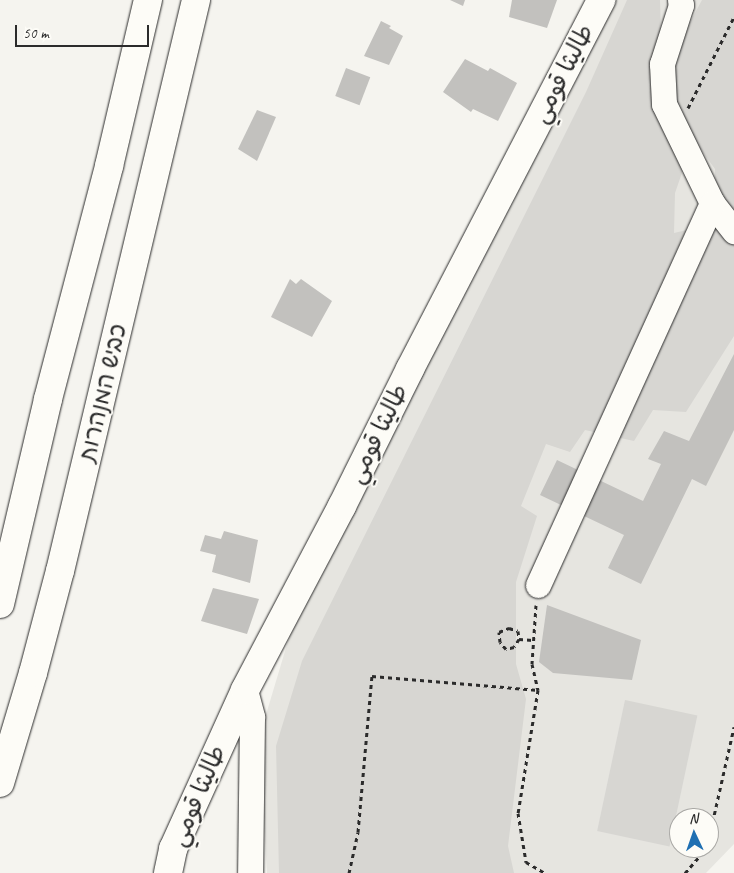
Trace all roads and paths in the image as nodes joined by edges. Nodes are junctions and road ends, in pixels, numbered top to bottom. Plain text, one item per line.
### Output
1 (148, 0) edge
2 (196, 0) edge
3 (602, 0) edge
4 (680, 0) edge
5 (734, 17) edge
6 (677, 132) junction
7 (712, 204) junction
8 (734, 231) edge
9 (538, 585) joint
10 (0, 604) edge
11 (519, 639) junction
12 (533, 640) junction
13 (245, 690) junction
14 (538, 690) junction
15 (734, 727) edge
16 (0, 783) edge
17 (716, 808) edge
18 (698, 858) edge
19 (168, 873) edge
20 (250, 873) edge
21 (349, 873) edge
22 (545, 873) edge
23 (685, 873) edge

1 - 10 main road
2 - 16 main road, כביש המנהרות
3 - 13 main road, طاليثا قومي
4 - 6 street
5 - 6 path
6 - 7 street
7 - 8 street
7 - 9 street
9 - 12 path
11 - 11 path
11 - 12 path
12 - 14 path
13 - 19 main road, طاليثا قومي
13 - 20 street
14 - 21 path
14 - 22 path
15 - 17 path
18 - 23 path

